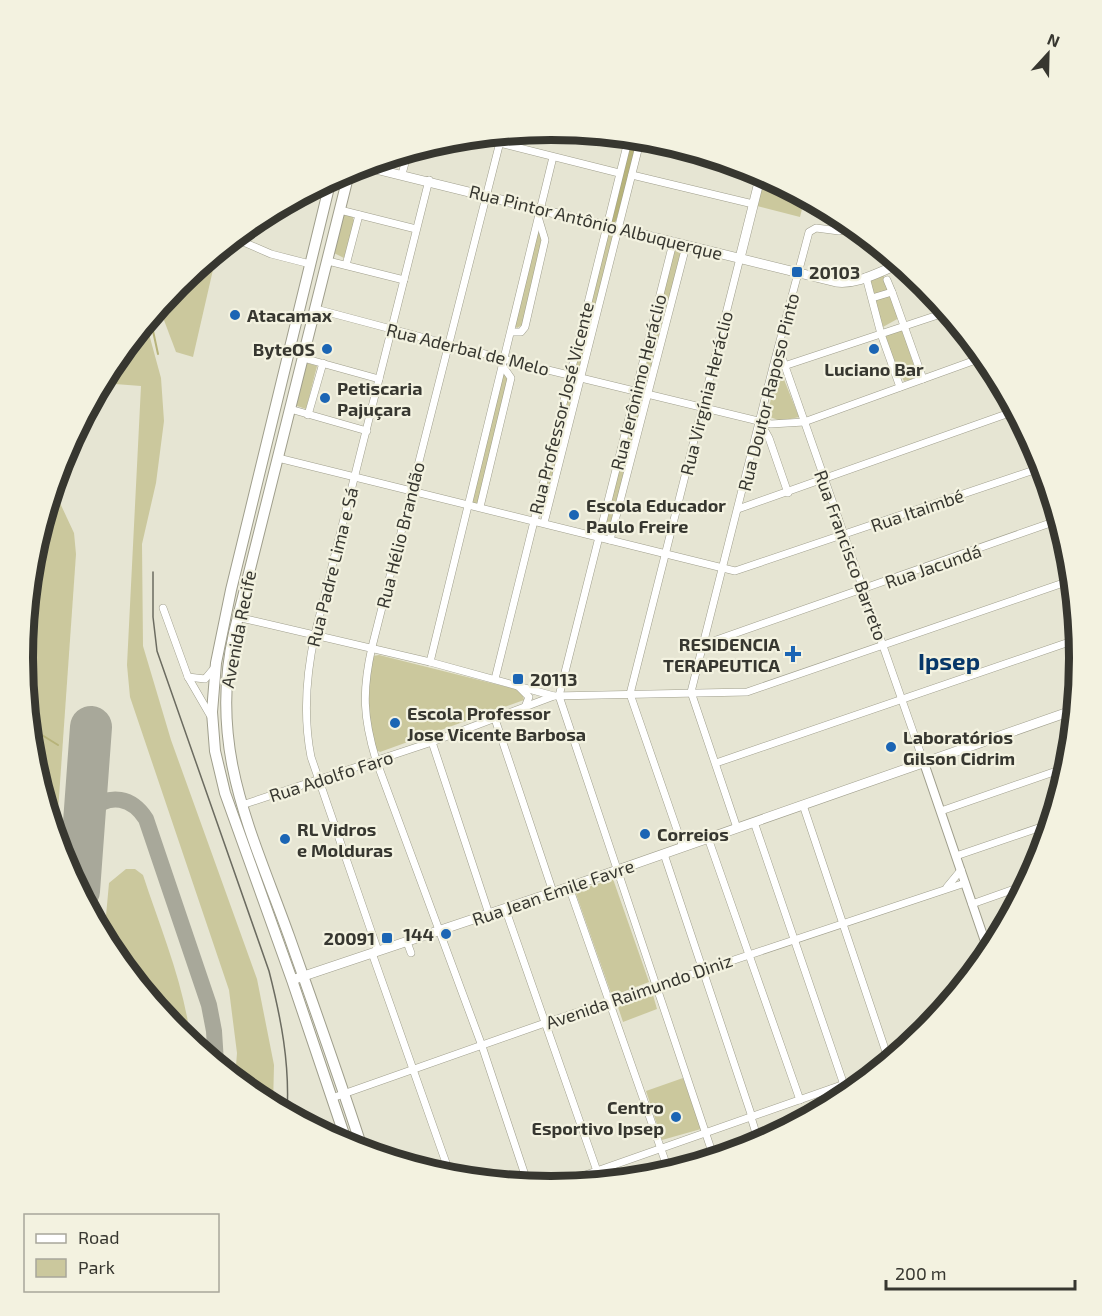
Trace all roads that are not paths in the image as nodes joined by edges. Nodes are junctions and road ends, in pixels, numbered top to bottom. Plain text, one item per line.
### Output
1 (500, 143) joint
2 (627, 145) edge
3 (638, 147) edge
4 (554, 157) junction
5 (406, 161) edge
6 (378, 169) edge
7 (619, 173) junction
8 (402, 174) junction
9 (632, 175) junction
10 (429, 180) junction
11 (347, 182) edge
12 (759, 183) edge
13 (328, 190) edge
14 (486, 195) junction
15 (753, 204) junction
16 (340, 210) junction
17 (539, 214) junction
18 (359, 215) junction
19 (607, 225) junction
20 (618, 228) junction
21 (416, 229) junction
22 (843, 230) edge
23 (243, 242) edge
24 (673, 243) junction
25 (686, 246) junction
26 (739, 255) junction
27 (328, 261) junction
28 (310, 264) junction
29 (346, 265) junction
30 (891, 267) edge
31 (797, 272) junction
32 (866, 277) junction
33 (404, 280) junction
34 (888, 280) dead end
35 (891, 292) junction
36 (872, 298) junction
37 (316, 309) junction
38 (939, 315) edge
39 (904, 325) junction
40 (391, 330) junction
41 (512, 332) junction
42 (881, 334) junction
43 (449, 345) junction
44 (778, 347) junction
45 (303, 358) junction
46 (975, 360) edge
47 (503, 362) junction
48 (323, 363) junction
49 (784, 366) junction
50 (570, 374) junction
51 (582, 377) junction
52 (379, 379) junction
53 (923, 380) junction
54 (900, 387) junction
55 (636, 392) junction
56 (648, 395) junction
57 (290, 409) junction
58 (703, 409) junction
59 (1008, 414) edge
60 (308, 415) junction
61 (760, 422) junction
62 (804, 422) junction
63 (367, 431) junction
64 (278, 458) junction
65 (1034, 470) edge
66 (355, 478) junction
67 (824, 479) junction
68 (411, 491) junction
69 (788, 493) junction
70 (470, 505) junction
71 (480, 507) junction
72 (738, 509) junction
73 (533, 521) junction
74 (544, 523) junction
75 (1051, 523) edge
76 (844, 536) junction
77 (598, 537) junction
78 (610, 540) junction
79 (666, 555) junction
80 (722, 569) junction
81 (1064, 583) edge
82 (864, 590) junction
83 (163, 608) dead end
84 (237, 616) junction
85 (315, 634) junction
86 (1069, 642) edge
87 (705, 644) junction
88 (883, 646) junction
89 (372, 647) junction
90 (429, 662) junction
91 (215, 667) junction
92 (188, 678) junction
93 (495, 679) junction
94 (516, 684) junction
95 (691, 692) junction
96 (630, 694) junction
97 (556, 696) junction
98 (902, 700) junction
99 (525, 707) junction
100 (1066, 713) edge
101 (212, 718) junction
102 (495, 719) junction
103 (432, 742) junction
104 (376, 760) junction
105 (716, 763) junction
106 (924, 763) junction
107 (1056, 771) edge
108 (319, 781) junction
109 (242, 805) junction
110 (802, 805) junction
111 (940, 811) junction
112 (754, 822) junction
113 (1041, 827) edge
114 (737, 828) junction
115 (708, 838) junction
116 (683, 847) junction
117 (664, 854) junction
118 (956, 855) junction
119 (961, 870) junction
120 (616, 871) junction
121 (965, 883) junction
122 (569, 887) junction
123 (947, 887) junction
124 (1015, 889) edge
125 (554, 892) junction
126 (972, 904) junction
127 (505, 909) junction
128 (489, 914) junction
129 (842, 922) junction
130 (439, 931) junction
131 (795, 938) junction
132 (986, 940) edge
133 (407, 942) junction
134 (375, 952) junction
135 (411, 953) dead end
136 (748, 955) junction
137 (702, 969) junction
138 (298, 978) junction
139 (655, 986) junction
140 (608, 1001) junction
141 (545, 1023) junction
142 (482, 1046) junction
143 (887, 1052) edge
144 (413, 1069) junction
145 (844, 1085) joint
146 (831, 1089) junction
147 (344, 1093) junction
148 (832, 1093) edge
149 (332, 1098) junction
150 (800, 1100) junction
151 (751, 1117) junction
152 (344, 1133) edge
153 (706, 1133) junction
154 (756, 1134) edge
155 (359, 1139) edge
156 (660, 1149) junction
157 (712, 1151) edge
158 (665, 1163) edge
159 (447, 1165) edge
160 (597, 1171) junction
161 (591, 1174) edge
162 (525, 1175) edge

1 - 4 street
1 - 14 street, Rua Hélio Brandão
2 - 7 street, Rua Professor José Vicente
3 - 9 street, Rua Professor José Vicente
4 - 7 street
4 - 17 street
5 - 8 street
6 - 8 main road, Rua Pintor Antônio Albuquerque
7 - 19 street, Rua Professor José Vicente
8 - 10 main road, Rua Pintor Antônio Albuquerque
9 - 15 street
9 - 20 street, Rua Professor José Vicente
10 - 14 main road, Rua Pintor Antônio Albuquerque
10 - 21 street, Rua Padre Lima e Sá
11 - 16 main road, Avenida Recife
12 - 15 main road, Rua Virgínia Heráclio
13 - 28 main road, Avenida Recife
14 - 17 main road, Rua Pintor Antônio Albuquerque
14 - 43 street, Rua Hélio Brandão
15 - 26 main road, Rua Virgínia Heráclio
16 - 18 street
16 - 27 main road, Avenida Recife
17 - 19 main road, Rua Pintor Antônio Albuquerque
17 - 41 street
17 - 41 street
18 - 21 street
18 - 29 street
19 - 20 main road, Rua Pintor Antônio Albuquerque
19 - 50 street, Rua Professor José Vicente
20 - 24 main road, Rua Pintor Antônio Albuquerque
20 - 51 street, Rua Professor José Vicente
21 - 33 street, Rua Padre Lima e Sá
22 - 31 street, Rua Doutor Raposo Pinto
23 - 28 street
24 - 25 main road, Rua Pintor Antônio Albuquerque
24 - 55 street, Rua Jerônimo Heráclio
25 - 26 main road, Rua Pintor Antônio Albuquerque
25 - 56 street, Rua Jerônimo Heráclio
26 - 31 main road, Rua Pintor Antônio Albuquerque
26 - 58 street, Rua Virgínia Heráclio
27 - 29 street
27 - 37 main road, Avenida Recife
28 - 91 main road, Avenida Recife
29 - 33 street
30 - 32 main road, Rua Pintor Antônio Albuquerque
31 - 32 main road, Rua Pintor Antônio Albuquerque
31 - 44 street, Rua Doutor Raposo Pinto
32 - 36 street
33 - 40 street, Rua Padre Lima e Sá
34 - 35 street
35 - 36 street
35 - 39 street
36 - 42 street
37 - 40 street, Rua Aderbal de Melo
37 - 45 main road, Avenida Recife
38 - 39 street
39 - 42 street
39 - 53 street
40 - 43 street, Rua Aderbal de Melo
40 - 52 street, Rua Padre Lima e Sá
41 - 47 street
42 - 49 street
42 - 54 street
43 - 47 street, Rua Aderbal de Melo
43 - 68 street, Rua Hélio Brandão
44 - 49 street, Rua Francisco Barreto
44 - 61 street, Rua Doutor Raposo Pinto
45 - 48 street
45 - 57 main road, Avenida Recife
46 - 53 street, Rua Aderbal de Melo
47 - 50 street, Rua Aderbal de Melo
47 - 70 street
47 - 71 street
48 - 52 street
48 - 60 street
49 - 62 street, Rua Francisco Barreto
50 - 51 street, Rua Aderbal de Melo
50 - 73 street, Rua Professor José Vicente
51 - 55 street, Rua Aderbal de Melo
51 - 74 street, Rua Professor José Vicente
52 - 63 street, Rua Padre Lima e Sá
53 - 54 street, Rua Aderbal de Melo
54 - 62 street, Rua Aderbal de Melo
55 - 56 street, Rua Aderbal de Melo
55 - 77 street, Rua Jerônimo Heráclio
56 - 58 street, Rua Aderbal de Melo
56 - 78 street, Rua Jerônimo Heráclio
57 - 60 street
57 - 64 main road, Avenida Recife
58 - 61 street, Rua Aderbal de Melo
58 - 79 street, Rua Virgínia Heráclio
59 - 67 street
60 - 63 street
61 - 62 street, Rua Aderbal de Melo
61 - 69 street
61 - 72 street, Rua Doutor Raposo Pinto
62 - 67 street, Rua Francisco Barreto
63 - 66 street, Rua Padre Lima e Sá
64 - 66 street, Rua Itaimbé
64 - 84 main road, Avenida Recife
65 - 76 street, Rua Itaimbé
66 - 68 street, Rua Itaimbé
66 - 85 street, Rua Padre Lima e Sá
67 - 69 street
67 - 76 street, Rua Francisco Barreto
68 - 70 street, Rua Itaimbé
68 - 89 street, Rua Hélio Brandão
69 - 72 street
70 - 71 street, Rua Itaimbé
70 - 90 street
71 - 73 street, Rua Itaimbé
72 - 80 street, Rua Doutor Raposo Pinto
73 - 74 street, Rua Itaimbé
73 - 93 street, Rua Professor José Vicente
74 - 77 street, Rua Itaimbé
75 - 82 street, Rua Jacundá
76 - 80 street, Rua Itaimbé
76 - 82 street, Rua Francisco Barreto
77 - 78 street, Rua Itaimbé
77 - 97 street, Rua Jerônimo Heráclio
78 - 79 street, Rua Itaimbé
79 - 80 street, Rua Itaimbé
79 - 96 street, Rua Virgínia Heráclio
80 - 87 street, Rua Doutor Raposo Pinto
81 - 88 street
82 - 87 street, Rua Jacundá
82 - 88 street, Rua Francisco Barreto
83 - 92 street
84 - 85 street
84 - 109 main road, Avenida Recife
85 - 89 street
85 - 108 street, Rua Padre Lima e Sá
86 - 98 street
87 - 95 street, Rua Doutor Raposo Pinto
88 - 95 street
88 - 98 street, Rua Francisco Barreto
89 - 90 street
89 - 104 street, Rua Hélio Brandão
90 - 93 street
91 - 92 street
91 - 101 main road, Avenida Recife
92 - 101 street
93 - 94 street
94 - 97 street
94 - 99 street
95 - 96 street
95 - 105 street
96 - 97 street
96 - 116 street
97 - 99 street, Rua Adolfo Faro
97 - 120 street
98 - 105 street
98 - 106 street, Rua Francisco Barreto
99 - 102 street, Rua Adolfo Faro
100 - 106 main road, Rua Jean Emile Favre
101 - 138 main road, Avenida Recife
102 - 103 street, Rua Adolfo Faro
102 - 125 street
103 - 104 street, Rua Adolfo Faro
103 - 128 street
104 - 108 street, Rua Adolfo Faro
104 - 130 street, Rua Hélio Brandão
105 - 114 street
106 - 110 main road, Rua Jean Emile Favre
106 - 111 street
107 - 111 street
108 - 109 street, Rua Adolfo Faro
108 - 134 street, Rua Padre Lima e Sá
109 - 138 main road, Avenida Recife
110 - 112 main road, Rua Jean Emile Favre
110 - 129 street
111 - 118 street
112 - 114 main road, Rua Jean Emile Favre
112 - 131 street
113 - 118 street
114 - 115 main road, Rua Jean Emile Favre
115 - 116 main road, Rua Jean Emile Favre
115 - 136 street
116 - 117 main road, Rua Jean Emile Favre
117 - 120 main road, Rua Jean Emile Favre
117 - 137 street
118 - 119 street
119 - 121 street
119 - 123 street
120 - 122 main road, Rua Jean Emile Favre
120 - 139 street
121 - 123 street, Avenida Raimundo Diniz
121 - 126 street
122 - 125 main road, Rua Jean Emile Favre
122 - 140 street
123 - 129 street, Avenida Raimundo Diniz
124 - 126 street
125 - 127 main road, Rua Jean Emile Favre
126 - 132 street
127 - 128 main road, Rua Jean Emile Favre
127 - 141 street
128 - 130 main road, Rua Jean Emile Favre
129 - 131 street, Avenida Raimundo Diniz
129 - 143 street
130 - 133 main road, Rua Jean Emile Favre
130 - 142 street, Rua Hélio Brandão
131 - 136 street, Avenida Raimundo Diniz
131 - 145 street
133 - 134 main road, Rua Jean Emile Favre
133 - 135 street
134 - 138 main road, Rua Jean Emile Favre
134 - 144 street, Rua Padre Lima e Sá
136 - 137 street, Avenida Raimundo Diniz
136 - 150 street
137 - 139 street, Avenida Raimundo Diniz
137 - 151 street
138 - 147 main road, Avenida Recife
138 - 149 main road, Avenida Recife
139 - 140 street, Avenida Raimundo Diniz
139 - 153 street
140 - 141 street, Avenida Raimundo Diniz
140 - 156 street
141 - 142 street, Avenida Raimundo Diniz
141 - 160 street
142 - 144 street, Avenida Raimundo Diniz
142 - 162 street, Rua Hélio Brandão
144 - 147 street, Avenida Raimundo Diniz
144 - 159 street, Rua Padre Lima e Sá
145 - 146 street
146 - 148 street
146 - 150 street
147 - 149 street, Avenida Raimundo Diniz
147 - 155 main road, Avenida Recife
149 - 152 main road, Avenida Recife
150 - 151 street
151 - 153 street
151 - 154 street
153 - 156 street
153 - 157 street
156 - 158 street
156 - 160 street
160 - 161 street

